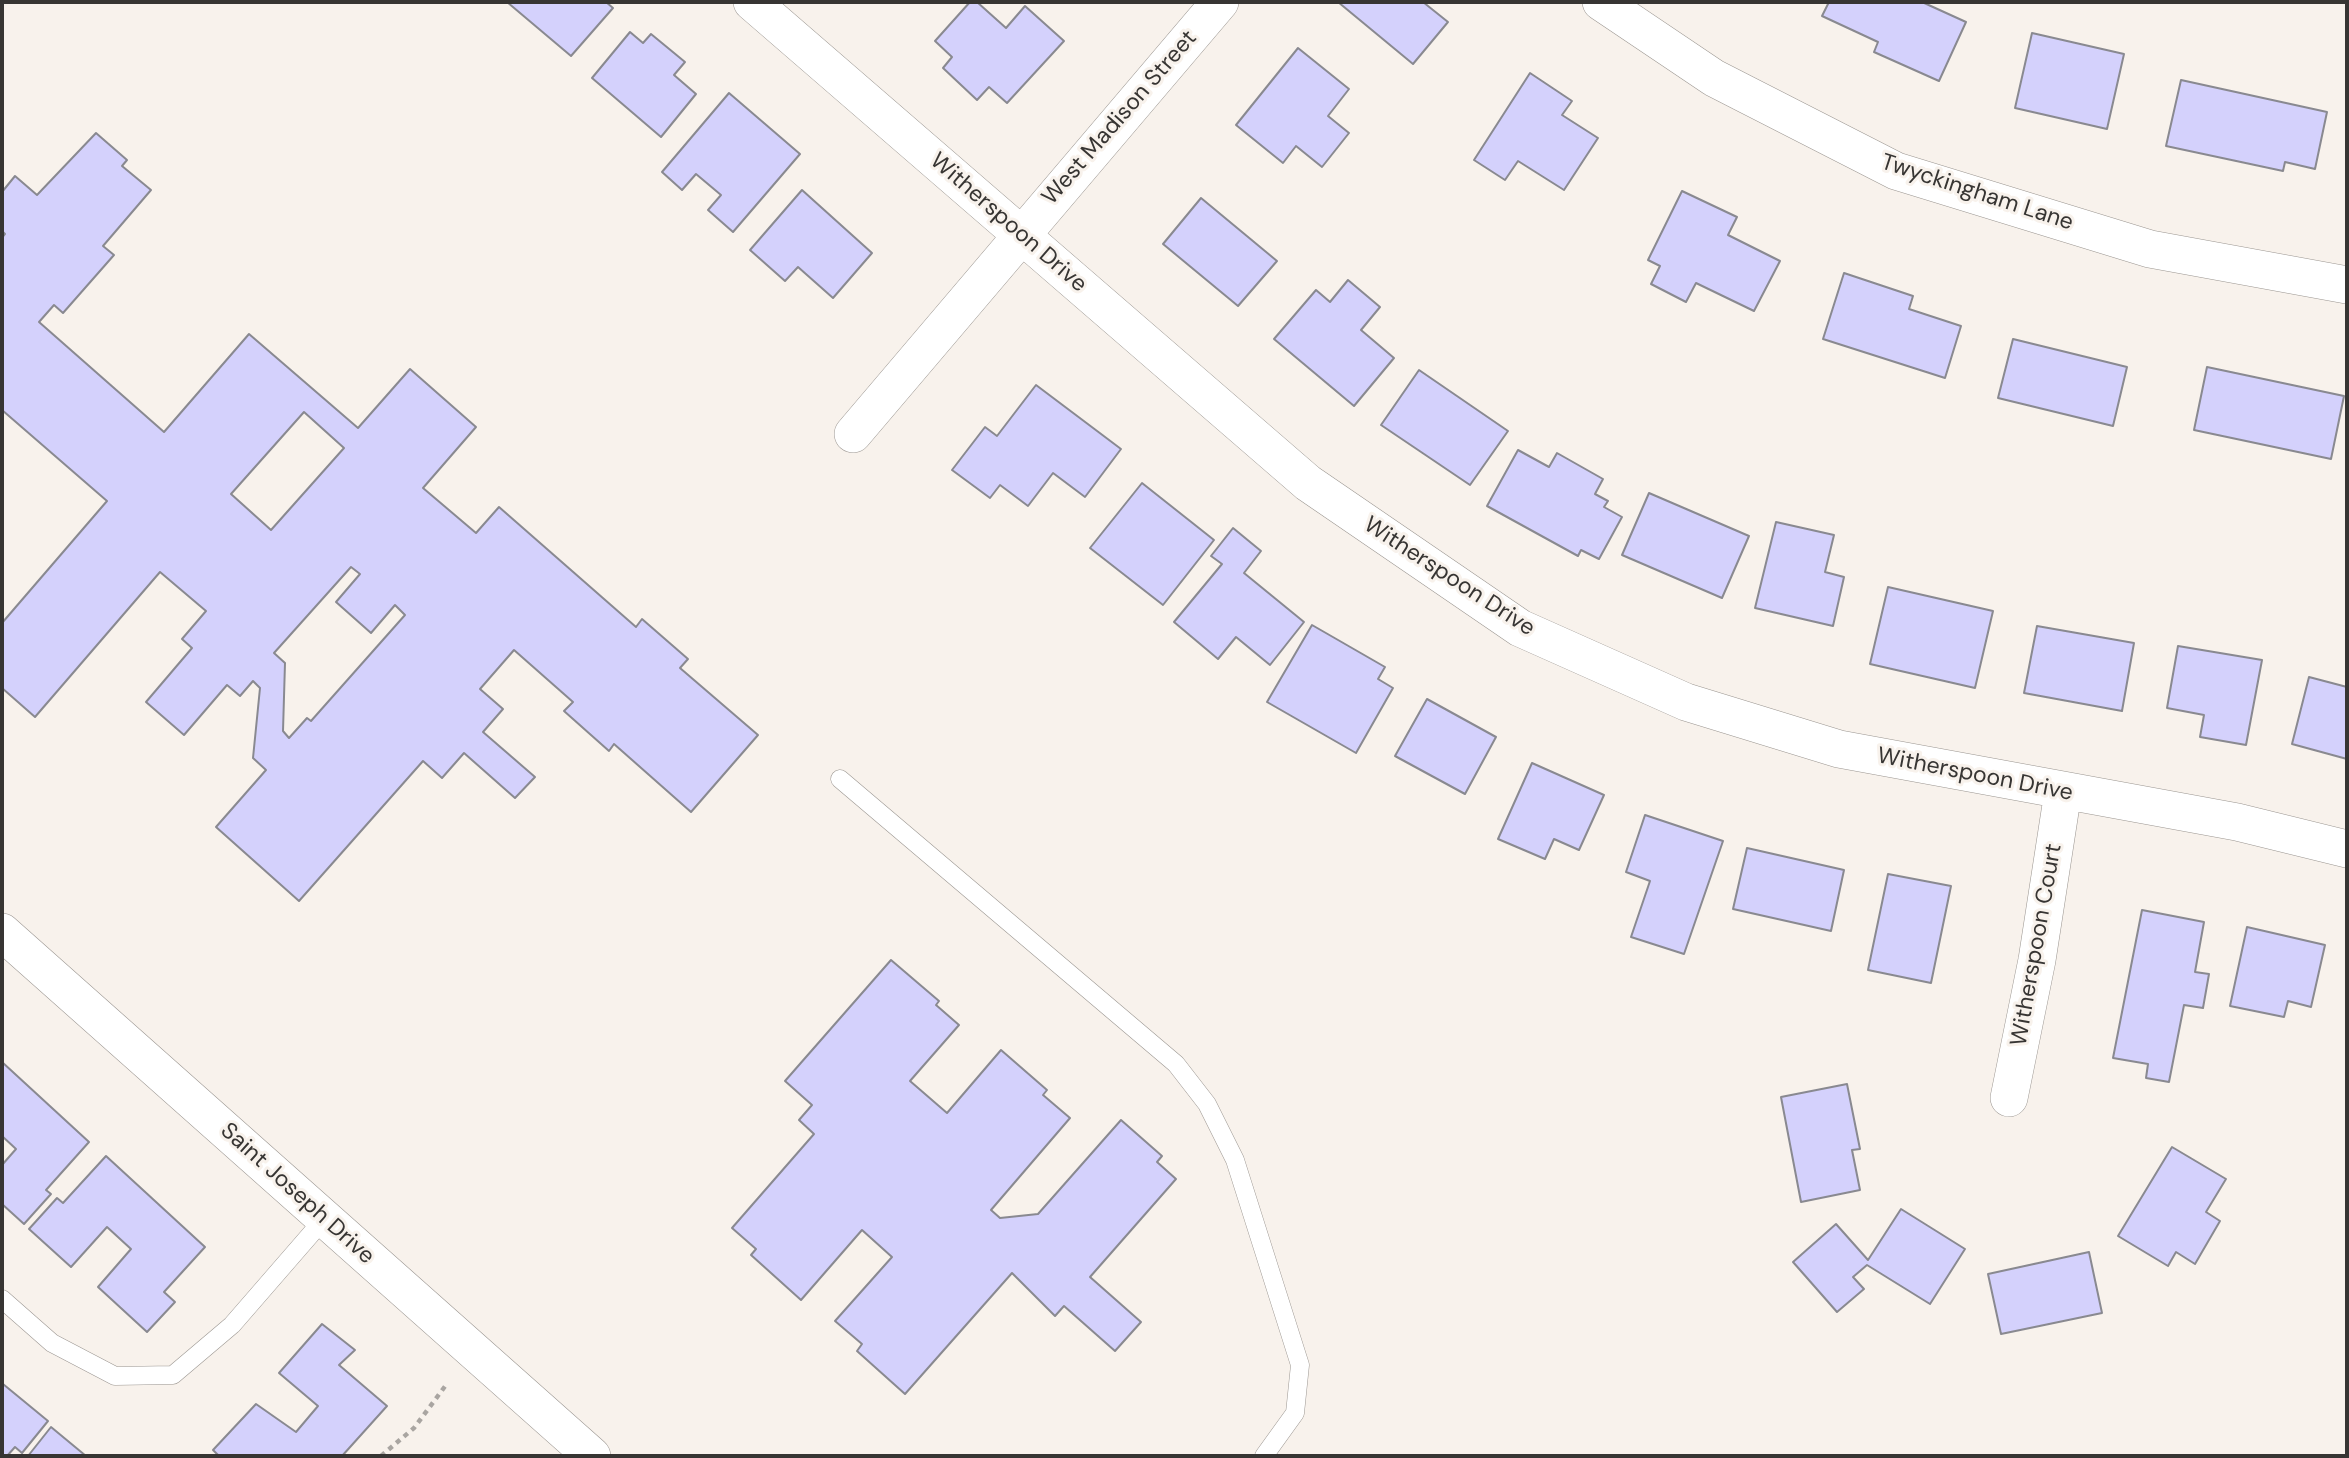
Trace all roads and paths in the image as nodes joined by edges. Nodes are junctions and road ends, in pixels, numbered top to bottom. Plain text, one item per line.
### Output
1 (752, 2) edge
2 (1220, 2) edge
3 (1601, 2) edge
4 (1021, 235) junction
5 (2347, 285) edge
6 (853, 434) dead end
7 (840, 779) dead end
8 (2063, 792) junction
9 (2347, 849) edge
10 (2, 932) edge
11 (2009, 1098) dead end
12 (324, 1219) junction
13 (2, 1299) edge
14 (446, 1385) dead end
15 (381, 1456) edge
16 (592, 1456) edge
17 (1264, 1456) edge

1 - 4 street, Witherspoon Drive
2 - 4 street, West Madison Street
3 - 5 street, Twyckingham Lane
4 - 6 street, West Madison Street
4 - 8 street, Witherspoon Drive
7 - 17 lane
8 - 9 street, Witherspoon Drive
8 - 11 street, Witherspoon Court
10 - 12 street, Saint Joseph Drive
12 - 13 lane
12 - 16 street, Saint Joseph Drive
14 - 15 path

